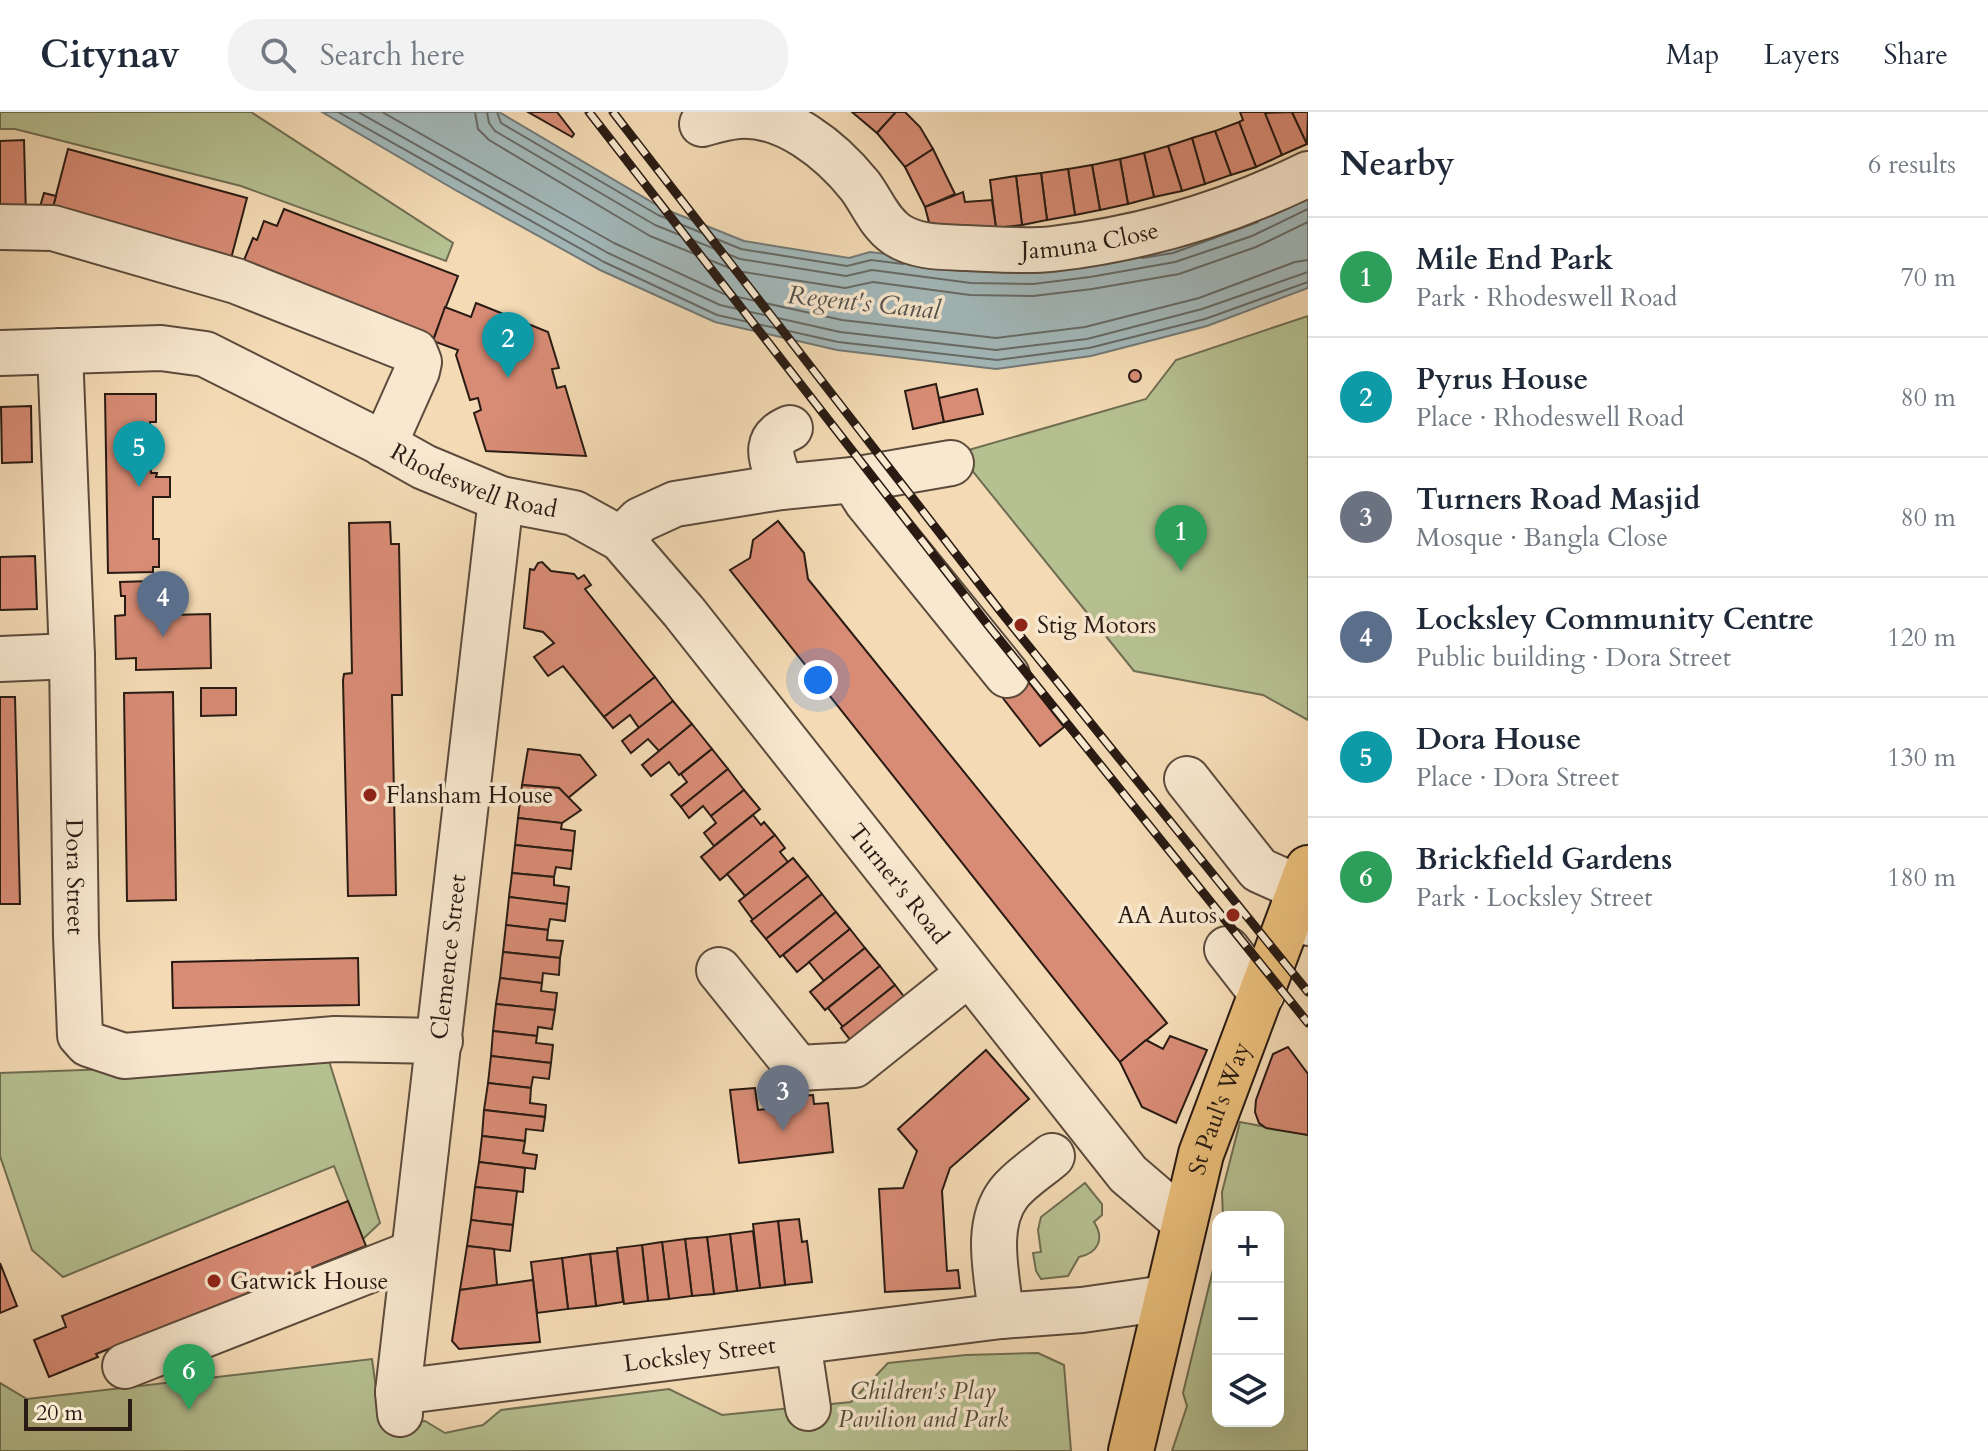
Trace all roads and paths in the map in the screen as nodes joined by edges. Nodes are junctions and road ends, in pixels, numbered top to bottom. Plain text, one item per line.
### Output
1 (772, 116) edge
2 (702, 124) dead end
3 (1308, 174) edge
4 (0, 227) edge
5 (60, 351) junction
6 (0, 353) edge
7 (384, 445) junction
8 (951, 463) dead end
9 (853, 480) junction
10 (500, 516) junction
11 (621, 539) junction
12 (72, 656) junction
13 (0, 659) edge
14 (1007, 675) dead end
15 (1187, 779) dead end
16 (1304, 897) edge
17 (1227, 949) dead end
18 (719, 970) dead end
19 (968, 974) junction
20 (1262, 994) junction
21 (440, 1041) junction
22 (1052, 1156) dead end
23 (1184, 1222) junction
24 (413, 1253) junction
25 (1166, 1298) junction
26 (1001, 1316) junction
27 (798, 1342) junction
28 (125, 1366) dead end
29 (399, 1403) joint
30 (808, 1408) dead end
31 (1131, 1451) edge

1 - 2 street
1 - 3 street, Jamuna Close
4 - 7 street
5 - 6 street, Rhodeswell Road
5 - 7 street, Rhodeswell Road
5 - 12 street, Dora Street
7 - 10 street, Rhodeswell Road
8 - 9 street
9 - 11 street
9 - 14 street
10 - 11 street, Rhodeswell Road
10 - 21 street, Clemence Street
11 - 19 street, Turner's Road
12 - 13 street
12 - 21 street, Dora Street
15 - 16 street
16 - 20 main road, St Paul's Way
17 - 20 street
18 - 19 street
19 - 23 street, Turner's Road
20 - 23 main road, St Paul's Way
21 - 24 street, Clemence Street
22 - 26 street
23 - 25 main road, St Paul's Way
24 - 28 street
24 - 29 street, Clemence Street
25 - 26 street, Locksley Street
25 - 31 main road, St Paul's Way
26 - 27 street, Locksley Street
27 - 29 street, Locksley Street
27 - 30 street

